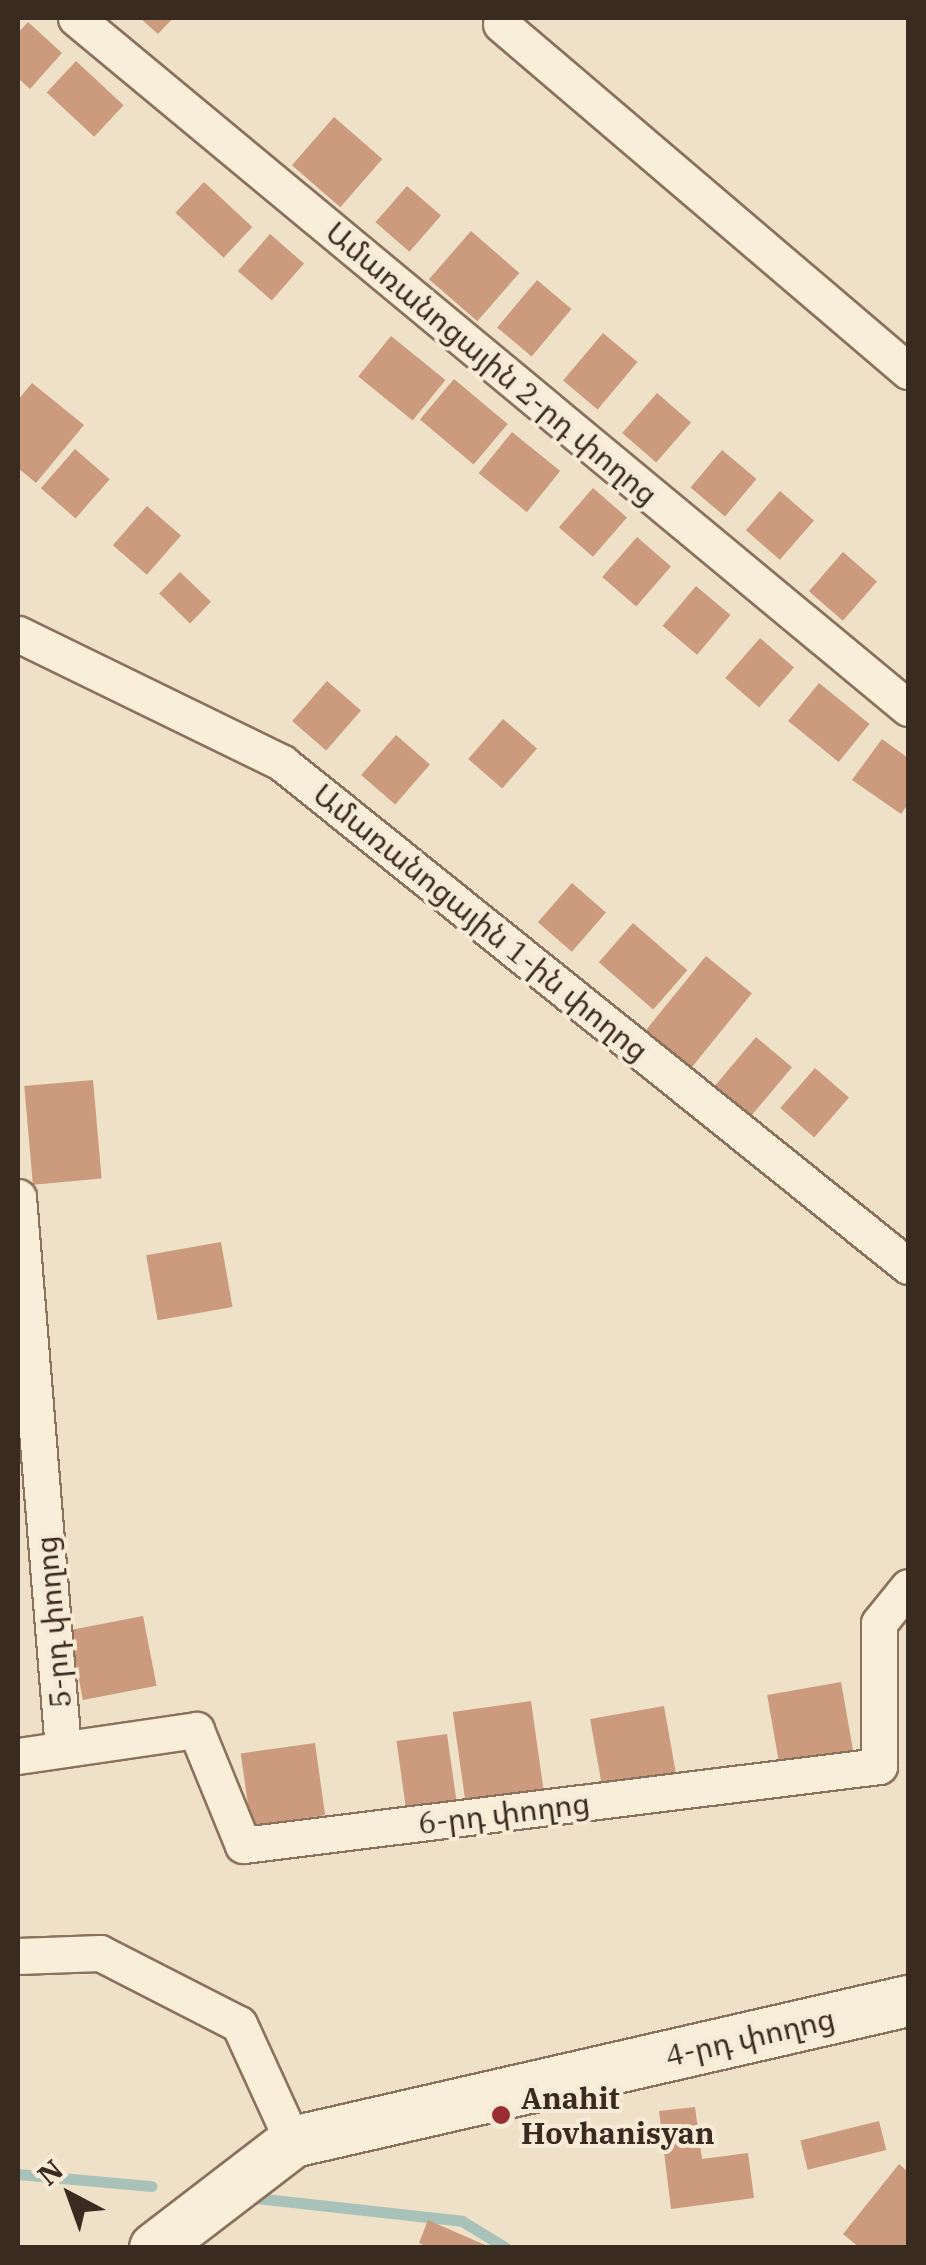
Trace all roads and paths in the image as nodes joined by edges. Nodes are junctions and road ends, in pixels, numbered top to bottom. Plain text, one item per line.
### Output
1 (76, 18) edge
2 (501, 24) dead end
3 (908, 371) edge
4 (18, 634) edge
5 (908, 708) edge
6 (18, 1197) edge
7 (908, 1266) edge
8 (908, 1587) edge
9 (63, 1749) junction
10 (18, 1756) edge
11 (18, 1956) edge
12 (908, 2001) edge
13 (293, 2142) junction
14 (155, 2248) edge

1 - 5 street, Ամառանոցային 2-րդ փողոց
2 - 3 street
4 - 7 street, Ամառանոցային 1-ին փողոց
6 - 9 street, 5-րդ փողոց
8 - 9 street, 6-րդ փողոց
9 - 10 street, 6-րդ փողոց
11 - 13 street
12 - 13 main road, 4-րդ փողոց
13 - 14 main road, 4-րդ փողոց

